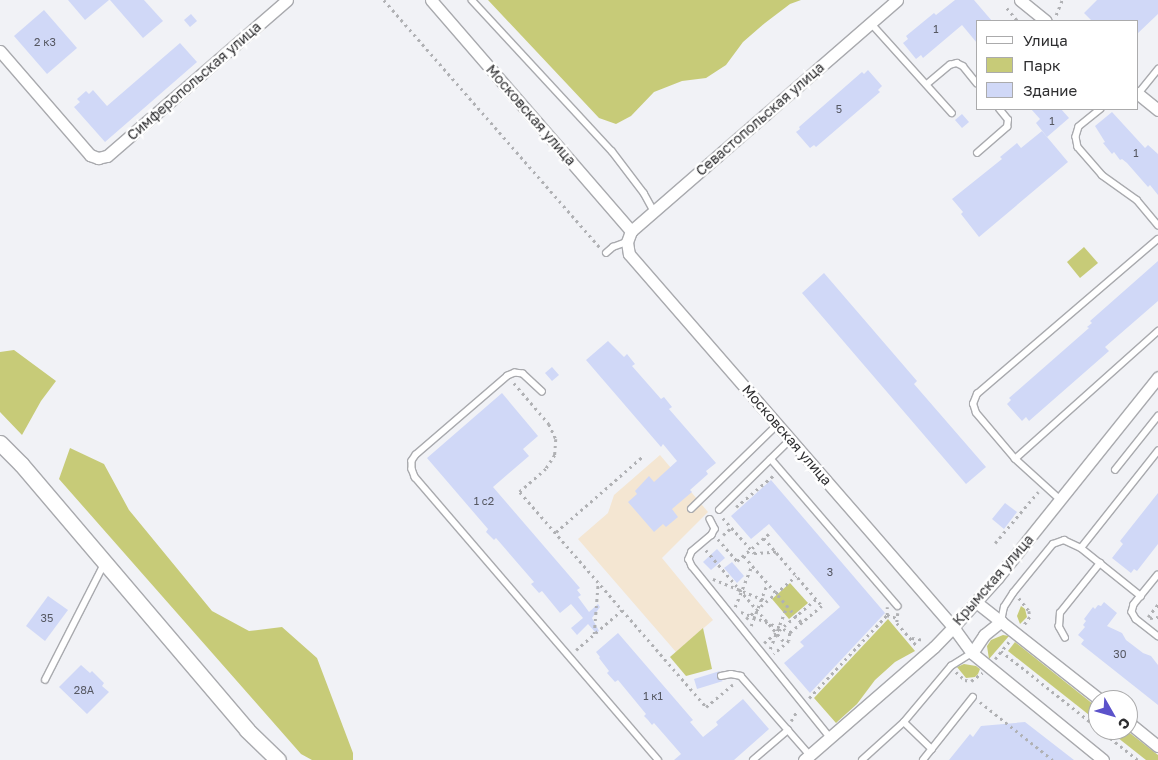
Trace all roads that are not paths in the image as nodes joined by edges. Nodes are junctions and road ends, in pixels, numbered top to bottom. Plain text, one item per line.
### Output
1 (287, 0) edge
2 (431, 0) edge
3 (472, 0) edge
4 (897, 0) edge
5 (1020, 0) edge
6 (1045, 20) edge
7 (871, 23) junction
8 (0, 51) edge
9 (1158, 69) edge
10 (976, 82) edge
11 (927, 84) junction
12 (1138, 93) edge
13 (1138, 95) edge
14 (999, 110) edge
15 (1100, 110) edge
16 (1158, 110) edge
17 (952, 113) dead end
18 (977, 152) dead end
19 (654, 211) junction
20 (1158, 225) edge
21 (629, 236) junction
22 (1158, 239) edge
23 (606, 253) dead end
24 (1158, 331) edge
25 (1158, 377) edge
26 (542, 392) dead end
27 (1158, 416) edge
28 (778, 424) junction
29 (791, 439) junction
30 (0, 444) edge
31 (1158, 451) edge
32 (771, 459) junction
33 (1015, 459) junction
34 (1114, 470) dead end
35 (1060, 500) junction
36 (692, 509) dead end
37 (719, 510) dead end
38 (710, 519) dead end
39 (1081, 548) junction
40 (104, 562) junction
41 (1100, 563) junction
42 (1158, 575) edge
43 (1141, 596) junction
44 (976, 602) junction
45 (898, 606) road end
46 (1000, 621) junction
47 (953, 627) junction
48 (1158, 636) edge
49 (1065, 638) dead end
50 (972, 653) junction
51 (721, 676) dead end
52 (45, 680) dead end
53 (1088, 691) edge
54 (973, 697) road end
55 (904, 722) junction
56 (247, 730) junction
57 (788, 730) junction
58 (1138, 730) edge
59 (830, 737) junction
60 (1158, 746) edge
61 (932, 749) junction
62 (807, 757) edge
63 (267, 760) edge
64 (278, 760) edge
65 (658, 760) edge
66 (753, 760) edge
67 (862, 760) edge
68 (923, 760) edge
69 (1103, 760) edge

1 - 8 street, Симферопольская улица
2 - 21 street, Московская улица
3 - 19 lane
4 - 7 street, Севастопольская улица
5 - 6 street
7 - 11 lane
7 - 19 street, Севастопольская улица
9 - 12 lane
10 - 11 lane
11 - 17 lane
13 - 16 street
14 - 18 lane
15 - 20 lane
19 - 21 street, Севастопольская улица
21 - 23 lane
21 - 28 street, Московская улица
22 - 33 lane
24 - 33 lane
25 - 35 street, Крымская улица
26 - 65 lane
27 - 34 lane
28 - 29 street, Московская улица
28 - 36 lane
29 - 32 lane
29 - 47 street, Московская улица
30 - 40 main road
31 - 39 lane
32 - 37 lane
32 - 45 lane
33 - 35 lane
35 - 44 street, Крымская улица
38 - 59 lane
39 - 41 lane
39 - 46 lane
40 - 52 lane
40 - 56 main road
41 - 43 lane
41 - 49 lane
42 - 43 lane
43 - 48 lane
44 - 46 street
44 - 47 street, Крымская улица
46 - 50 street
46 - 53 street
47 - 50 street, Московская улица
47 - 59 street, Крымская улица
50 - 55 lane
50 - 69 street
51 - 57 lane
54 - 61 lane
55 - 61 lane
55 - 67 lane
56 - 63 main road
56 - 64 main road
57 - 62 lane
57 - 66 lane
58 - 60 street
59 - 62 street, Крымская улица
61 - 68 lane

